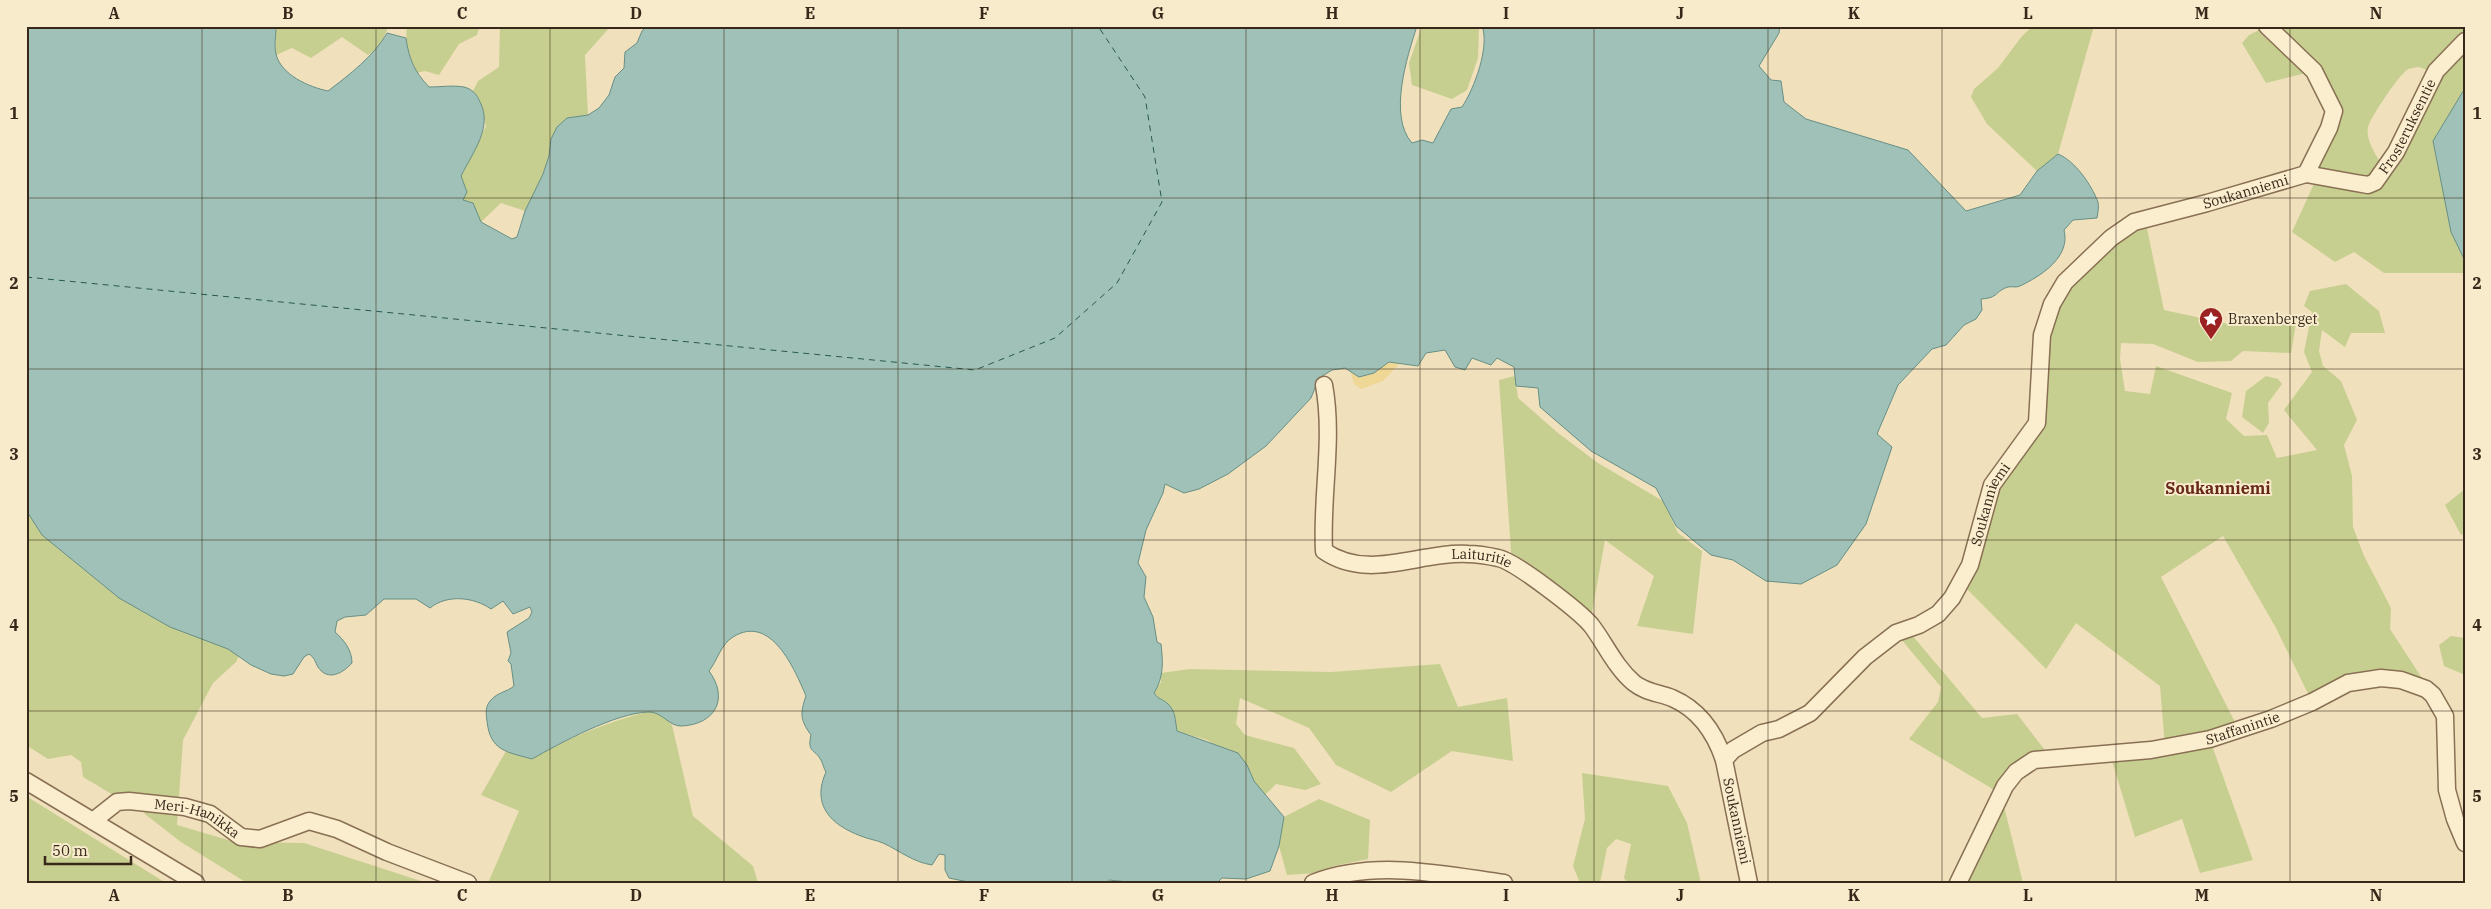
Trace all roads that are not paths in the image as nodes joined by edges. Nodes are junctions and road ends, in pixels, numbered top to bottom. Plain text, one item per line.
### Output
1 (2267, 26) edge
2 (2465, 41) edge
3 (2306, 174) junction
4 (1324, 385) dead end
5 (1724, 760) junction
6 (26, 781) edge
7 (93, 821) junction
8 (2465, 843) edge
9 (196, 883) edge
10 (468, 883) edge
11 (1313, 883) edge
12 (1504, 883) edge
13 (1749, 883) edge
14 (1958, 883) edge

1 - 3 street
2 - 3 street, Frosteruksentie
3 - 5 street, Soukanniemi
4 - 5 street, Laituritie
5 - 13 street, Soukanniemi
6 - 7 street
7 - 9 street
7 - 10 street, Meri-Hanikka
8 - 14 street, Staffanintie
11 - 12 street

